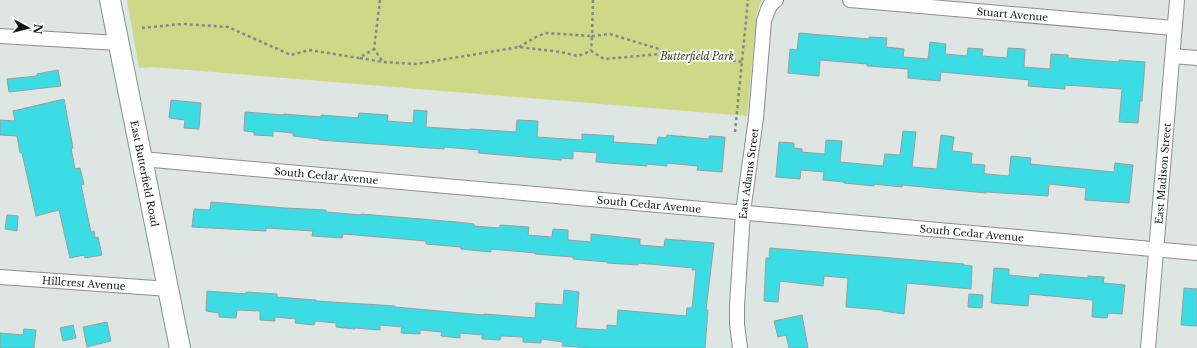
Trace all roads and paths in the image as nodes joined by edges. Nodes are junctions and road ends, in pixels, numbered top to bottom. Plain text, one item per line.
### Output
1 (110, 0) edge
2 (380, 0) edge
3 (593, 0) edge
4 (748, 0) edge
5 (850, 0) edge
6 (1176, 0) edge
7 (775, 1) edge
8 (142, 28) dead end
9 (1174, 28) junction
10 (0, 36) edge
11 (592, 36) junction
12 (118, 43) junction
13 (519, 47) junction
14 (374, 49) junction
15 (591, 51) junction
16 (672, 53) junction
17 (1173, 56) junction
18 (359, 58) junction
19 (1197, 58) edge
20 (383, 62) junction
21 (743, 62) junction
22 (735, 132) dead end
23 (142, 158) junction
24 (743, 212) junction
25 (1157, 250) junction
26 (1197, 253) edge
27 (0, 277) edge
28 (169, 289) junction
29 (180, 348) edge
30 (740, 348) edge
31 (1148, 348) edge

1 - 12 main road, East Butterfield Road
2 - 14 path
3 - 11 path
4 - 21 path
5 - 9 street, Stuart Avenue
6 - 9 street, East Madison Street
7 - 24 street, East Adams Street
8 - 18 path
9 - 17 street, East Madison Street
10 - 12 street
11 - 13 path
11 - 15 path
11 - 16 path
12 - 23 main road, East Butterfield Road
13 - 15 path
13 - 20 path
14 - 18 path
14 - 20 path
15 - 16 path
16 - 21 path
17 - 19 street
17 - 25 street, East Madison Street
18 - 20 path
21 - 22 path
23 - 24 street, South Cedar Avenue
23 - 28 main road, East Butterfield Road
24 - 25 street, South Cedar Avenue
24 - 30 street, East Adams Street
25 - 26 street, South Cedar Avenue
25 - 31 street, East Madison Street
27 - 28 street, Hillcrest Avenue
28 - 29 main road, East Butterfield Road

